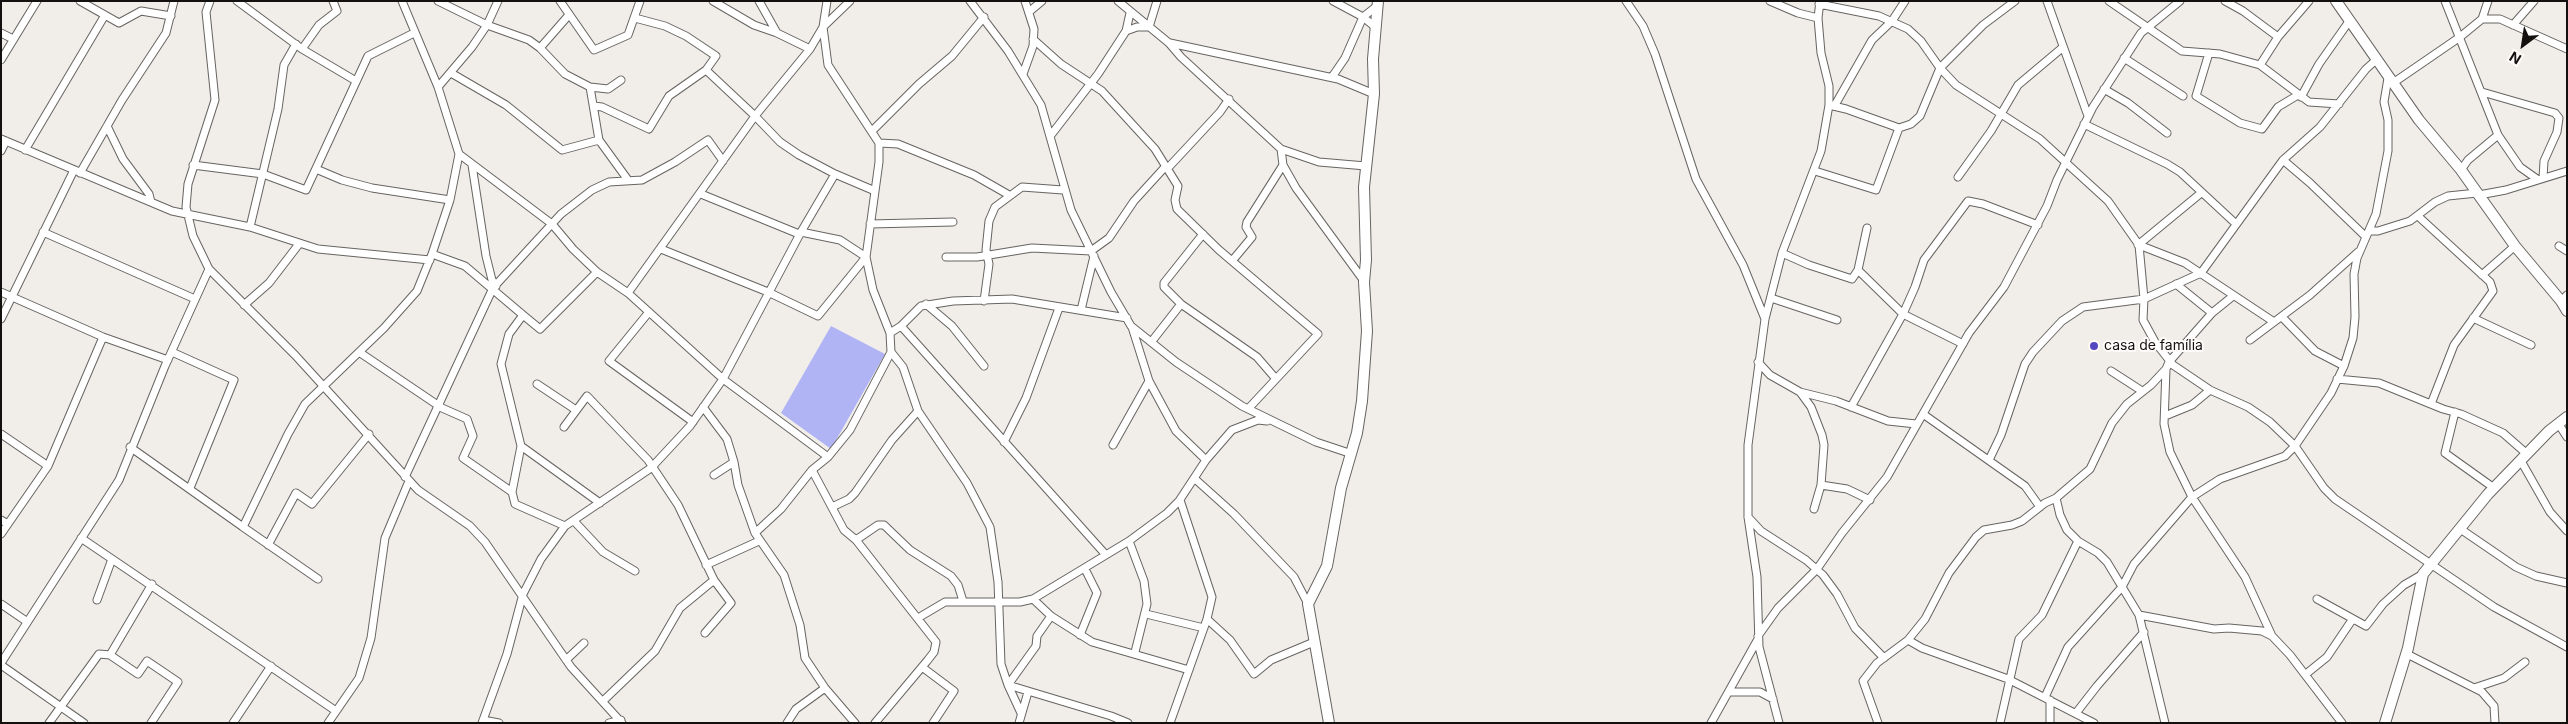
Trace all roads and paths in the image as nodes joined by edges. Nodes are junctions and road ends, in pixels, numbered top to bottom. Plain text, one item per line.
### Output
1 (37, 1) edge
2 (174, 1) edge
3 (210, 1) edge
4 (237, 1) edge
5 (333, 1) edge
6 (402, 1) edge
7 (438, 1) edge
8 (498, 1) edge
9 (560, 1) edge
10 (640, 1) edge
11 (713, 1) edge
12 (759, 1) edge
13 (826, 1) edge
14 (850, 1) edge
15 (970, 1) edge
16 (1025, 1) edge
17 (1042, 1) edge
18 (1118, 1) edge
19 (1157, 1) edge
20 (1333, 1) edge
21 (1626, 1) edge
22 (1770, 1) edge
23 (1905, 1) edge
24 (2015, 1) edge
25 (2047, 1) edge
26 (2110, 1) edge
27 (2180, 1) edge
28 (2225, 1) edge
29 (2309, 1) edge
30 (2336, 1) edge
31 (2445, 1) edge
32 (2488, 1) edge
33 (2534, 1) edge
34 (84, 2) edge
35 (1819, 3) edge
36 (1377, 4) edge
37 (1030, 11) junction
38 (1130, 13) junction
39 (105, 15) junction
40 (171, 16) junction
41 (568, 16) junction
42 (984, 17) junction
43 (1363, 17) junction
44 (635, 18) junction
45 (1818, 18) junction
46 (2482, 19) junction
47 (2350, 20) junction
48 (1892, 21) junction
49 (487, 25) junction
50 (2513, 25) junction
51 (1374, 26) junction
52 (823, 27) junction
53 (1149, 27) junction
54 (2146, 27) junction
55 (1126, 31) junction
56 (777, 32) junction
57 (1, 33) edge
58 (414, 34) junction
59 (2278, 37) junction
60 (2460, 37) junction
61 (12, 39) junction
62 (1034, 39) junction
63 (1169, 43) junction
64 (299, 46) junction
65 (540, 48) junction
66 (2062, 48) junction
67 (810, 49) junction
68 (2567, 49) edge
69 (2209, 54) junction
70 (2124, 58) junction
71 (1, 60) edge
72 (2376, 60) junction
73 (2260, 65) junction
74 (1940, 68) junction
75 (706, 70) junction
76 (451, 73) junction
77 (1023, 74) junction
78 (1332, 77) junction
79 (620, 80) dead end
80 (2390, 80) junction
81 (356, 81) junction
82 (1091, 82) junction
83 (438, 87) junction
84 (590, 87) junction
85 (2104, 89) junction
86 (2482, 92) junction
87 (1374, 94) junction
88 (2183, 96) dead end
89 (2299, 96) junction
90 (1229, 98) junction
91 (2339, 104) junction
92 (1832, 105) junction
93 (594, 106) junction
94 (2002, 113) junction
95 (755, 116) junction
96 (2088, 116) junction
97 (2084, 124) junction
98 (107, 126) junction
99 (1899, 128) junction
100 (872, 131) junction
101 (2167, 133) dead end
102 (2498, 134) junction
103 (1051, 135) junction
104 (3, 140) edge
105 (599, 140) junction
106 (879, 143) junction
107 (1281, 149) junction
108 (25, 150) junction
109 (1, 151) edge
110 (460, 154) junction
111 (2282, 160) junction
112 (723, 162) junction
113 (472, 164) junction
114 (2066, 164) junction
115 (1283, 165) junction
116 (193, 166) junction
117 (1366, 166) junction
118 (1166, 168) junction
119 (316, 170) junction
120 (2461, 170) junction
121 (77, 171) junction
122 (1815, 171) junction
123 (2567, 171) edge
124 (263, 174) junction
125 (835, 174) junction
126 (1958, 177) dead end
127 (2540, 179) junction
128 (628, 180) junction
129 (1063, 190) junction
130 (875, 191) junction
131 (2201, 193) junction
132 (701, 194) junction
133 (2478, 194) junction
134 (1009, 195) junction
135 (450, 200) junction
136 (151, 202) junction
137 (186, 213) junction
138 (2419, 217) junction
139 (953, 222) dead end
140 (2235, 223) junction
141 (552, 224) junction
142 (870, 224) junction
143 (2038, 225) junction
144 (250, 227) junction
145 (1866, 228) dead end
146 (43, 232) junction
147 (800, 233) junction
148 (1203, 234) junction
149 (2368, 234) junction
150 (299, 244) junction
151 (2139, 245) junction
152 (2515, 246) junction
153 (2559, 246) dead end
154 (661, 249) junction
155 (2567, 251) edge
156 (2359, 252) junction
157 (1092, 253) junction
158 (1782, 253) junction
159 (988, 256) junction
160 (431, 257) junction
161 (866, 257) junction
162 (946, 257) dead end
163 (1232, 261) junction
164 (209, 269) junction
165 (1858, 270) junction
166 (597, 272) junction
167 (2201, 273) junction
168 (2482, 275) junction
169 (1364, 282) junction
170 (2176, 284) junction
171 (495, 287) junction
172 (1, 292) edge
173 (768, 292) junction
174 (628, 293) junction
175 (12, 296) junction
176 (2233, 296) junction
177 (1771, 298) junction
178 (2564, 298) edge
179 (195, 299) junction
180 (2144, 299) junction
181 (984, 301) junction
182 (926, 304) junction
183 (1181, 304) junction
184 (244, 305) junction
185 (1058, 308) junction
186 (1080, 310) junction
187 (2567, 311) edge
188 (649, 312) junction
189 (2212, 313) junction
190 (1903, 314) junction
191 (523, 315) junction
192 (2282, 317) junction
193 (1127, 318) junction
194 (1765, 318) junction
195 (2473, 318) junction
196 (1, 319) edge
197 (1837, 320) dead end
198 (2274, 322) junction
199 (901, 326) junction
200 (1131, 326) junction
201 (890, 333) junction
202 (103, 337) junction
203 (2250, 340) dead end
204 (1152, 341) junction
205 (1962, 344) junction
206 (2531, 345) dead end
207 (172, 352) junction
208 (359, 352) junction
209 (891, 352) junction
210 (168, 360) junction
211 (1758, 362) junction
212 (2168, 365) junction
213 (984, 366) dead end
214 (2344, 366) junction
215 (2111, 372) dead end
216 (1770, 375) junction
217 (2338, 378) junction
218 (723, 379) junction
219 (1276, 379) junction
220 (1149, 381) junction
221 (1756, 382) junction
222 (536, 384) dead end
223 (322, 386) junction
224 (2210, 390) junction
225 (2142, 391) junction
226 (1800, 392) junction
227 (1820, 397) junction
228 (2431, 404) junction
229 (439, 405) junction
230 (703, 407) junction
231 (1811, 407) junction
232 (1852, 407) junction
233 (1248, 409) junction
234 (576, 410) junction
235 (918, 411) junction
236 (2455, 412) junction
237 (1922, 414) junction
238 (2164, 416) junction
239 (2562, 420) edge
240 (1273, 421) junction
241 (693, 422) junction
242 (1916, 424) junction
243 (564, 427) dead end
244 (1, 434) edge
245 (369, 434) junction
246 (2567, 437) edge
247 (1004, 442) junction
248 (1113, 444) dead end
249 (521, 446) junction
250 (2295, 446) junction
251 (130, 447) junction
252 (1349, 453) junction
253 (828, 457) junction
254 (2524, 458) junction
255 (1206, 460) junction
256 (1989, 460) junction
257 (734, 462) junction
258 (48, 466) junction
259 (651, 468) junction
260 (812, 470) junction
261 (714, 475) dead end
262 (1194, 478) junction
263 (407, 479) junction
264 (1821, 485) junction
265 (190, 488) junction
266 (2494, 488) junction
267 (512, 492) junction
268 (2192, 497) junction
269 (2056, 498) junction
270 (1180, 500) junction
271 (1870, 500) junction
272 (600, 503) junction
273 (832, 507) junction
274 (2040, 507) junction
275 (1814, 509) dead end
276 (1748, 516) junction
277 (1, 520) edge
278 (574, 521) junction
279 (8, 524) junction
280 (565, 526) junction
281 (243, 527) junction
282 (2459, 528) junction
283 (2567, 531) edge
284 (755, 533) junction
285 (1, 534) edge
286 (81, 538) junction
287 (856, 540) junction
288 (759, 541) junction
289 (1129, 541) junction
290 (2078, 541) junction
291 (268, 545) junction
292 (1106, 555) junction
293 (112, 558) junction
294 (2429, 563) junction
295 (706, 565) junction
296 (1085, 569) junction
297 (1817, 570) junction
298 (635, 571) dead end
299 (2423, 574) junction
300 (318, 579) dead end
301 (714, 580) junction
302 (2567, 583) edge
303 (152, 584) junction
304 (2122, 587) junction
305 (523, 594) junction
306 (1032, 599) junction
307 (2317, 599) dead end
308 (97, 600) dead end
309 (963, 601) junction
310 (998, 602) junction
311 (1, 604) edge
312 (1308, 604) junction
313 (1146, 614) junction
314 (2139, 615) junction
315 (1051, 616) junction
316 (918, 618) junction
317 (1207, 619) junction
318 (2352, 620) junction
319 (26, 621) junction
320 (1204, 628) junction
321 (2144, 632) junction
322 (705, 634) dead end
323 (1080, 636) junction
324 (2272, 636) junction
325 (1758, 638) junction
326 (1908, 640) junction
327 (1314, 642) junction
328 (584, 643) dead end
329 (2567, 647) edge
330 (1135, 652) junction
331 (2406, 654) junction
332 (110, 655) junction
333 (1884, 658) junction
334 (566, 660) junction
335 (2526, 662) dead end
336 (1, 664) edge
337 (271, 666) junction
338 (922, 666) junction
339 (1189, 670) junction
340 (2306, 674) junction
341 (2008, 679) junction
342 (1008, 685) junction
343 (825, 688) junction
344 (2474, 688) junction
345 (1028, 692) junction
346 (1729, 692) junction
347 (2048, 698) junction
348 (1773, 699) junction
349 (603, 701) junction
350 (61, 704) junction
351 (336, 711) junction
352 (1021, 713) junction
353 (2076, 713) junction
354 (1711, 721) edge
355 (2388, 721) edge
356 (482, 722) edge
357 (621, 722) edge
358 (49, 723) edge
359 (84, 723) edge
360 (151, 723) edge
361 (233, 723) edge
362 (328, 723) edge
363 (499, 723) edge
364 (609, 723) edge
365 (786, 723) edge
366 (855, 723) edge
367 (875, 723) edge
368 (933, 723) edge
369 (1019, 723) edge
370 (1128, 723) edge
371 (1170, 723) edge
372 (1329, 723) edge
373 (1779, 723) edge
374 (1878, 723) edge
375 (2000, 723) edge
376 (2050, 723) edge
377 (2094, 723) edge
378 (2165, 723) edge
379 (2342, 723) edge
380 (2495, 723) edge

1 - 61 street
2 - 40 street
3 - 116 street
4 - 64 street
5 - 64 street
6 - 58 street
7 - 49 street
8 - 49 street
9 - 41 street
10 - 44 street
11 - 56 street
12 - 56 street
13 - 52 street
14 - 52 street
15 - 42 street
16 - 37 street
17 - 37 street
18 - 38 street
19 - 53 street
20 - 43 street
21 - 194 street
22 - 45 street
23 - 48 street
24 - 74 street
25 - 66 street
26 - 54 street
27 - 54 street
28 - 59 street
29 - 59 street
30 - 47 street
31 - 60 street
32 - 46 street
33 - 50 street
34 - 39 street
35 - 45 street
35 - 48 street
36 - 43 street
36 - 51 street
37 - 62 street
38 - 53 street
38 - 55 street
39 - 40 street
39 - 108 street
40 - 98 street
41 - 44 street
41 - 65 street
42 - 77 street
42 - 100 street
43 - 51 street
43 - 78 street
44 - 75 street
45 - 92 street
46 - 50 street
46 - 60 street
47 - 72 street
47 - 89 street
48 - 74 street
48 - 92 street
49 - 65 street
49 - 76 street
50 - 68 street
51 - 87 street
52 - 67 street
52 - 100 street
53 - 55 street
53 - 63 street
54 - 69 street
54 - 70 street
55 - 82 street
56 - 67 street
57 - 61 street
58 - 81 street
58 - 83 street
59 - 73 street
60 - 80 street
60 - 86 street
61 - 71 street
62 - 77 street
62 - 82 street
63 - 78 street
63 - 90 street
64 - 81 street
64 - 124 street
65 - 84 street
66 - 94 street
66 - 96 street
67 - 95 street
69 - 73 street
69 - 89 street
70 - 85 street
70 - 88 street
72 - 80 street
72 - 91 street
73 - 89 street
74 - 94 street
74 - 99 street
75 - 93 street
75 - 95 street
76 - 83 street
76 - 105 street
77 - 103 street
78 - 87 street
79 - 84 street
80 - 120 street
80 - 149 street
81 - 119 street
82 - 103 street
82 - 118 street
83 - 110 street
84 - 93 street
85 - 96 street
85 - 101 street
86 - 102 street
86 - 127 street
87 - 117 street
89 - 91 street
90 - 107 street
90 - 118 street
91 - 111 street
92 - 99 street
92 - 122 street
93 - 105 street
94 - 114 street
94 - 126 street
95 - 112 street
95 - 125 street
96 - 97 street
97 - 114 street
97 - 131 street
98 - 121 street
98 - 136 street
99 - 122 street
100 - 106 street
102 - 120 street
102 - 127 street
103 - 129 street
104 - 108 street
104 - 109 street
105 - 128 street
106 - 130 street
106 - 134 street
107 - 115 street
107 - 117 street
108 - 121 street
110 - 113 street
110 - 135 street
111 - 140 street
111 - 149 street
112 - 128 street
112 - 132 street
113 - 141 street
113 - 171 street
114 - 143 street
114 - 151 street
115 - 163 street
115 - 169 street
116 - 124 street
116 - 137 street
117 - 169 street
118 - 148 street
118 - 157 street
119 - 124 street
119 - 135 street
120 - 133 street
121 - 136 street
121 - 146 street
122 - 158 street
123 - 127 street
124 - 144 street
125 - 130 street
125 - 147 street
127 - 133 street
128 - 141 street
129 - 134 street
129 - 157 street
130 - 142 street
131 - 140 street
131 - 151 street
132 - 147 street
132 - 154 street
133 - 138 street
133 - 152 street
134 - 159 street
135 - 160 street
136 - 137 street
137 - 144 street
137 - 164 street
138 - 149 street
138 - 168 street
139 - 142 street
140 - 167 street
141 - 166 street
141 - 171 street
142 - 161 street
143 - 190 street
143 - 205 street
144 - 150 street
145 - 165 street
146 - 175 street
146 - 179 street
147 - 161 street
147 - 173 street
148 - 163 street
148 - 183 street
149 - 156 street
150 - 160 street
150 - 184 street
151 - 167 street
151 - 180 street
152 - 168 street
152 - 178 street
153 - 155 street
154 - 173 street
154 - 174 street
156 - 192 street
156 - 214 street
157 - 159 street
157 - 186 street
157 - 193 street
158 - 165 street
158 - 177 street
159 - 162 street
159 - 181 street
160 - 171 street
160 - 208 street
161 - 173 street
161 - 201 street
163 - 219 street
164 - 179 street
164 - 184 street
165 - 190 street
166 - 174 street
166 - 191 street
167 - 170 street
167 - 176 street
168 - 195 street
169 - 252 street
170 - 180 street
170 - 189 street
171 - 191 street
171 - 229 street
172 - 175 street
173 - 218 street
174 - 188 street
175 - 196 street
175 - 202 street
176 - 189 street
176 - 198 street
177 - 194 street
177 - 197 street
178 - 187 street
179 - 207 street
180 - 212 street
180 - 256 street
181 - 182 street
181 - 185 street
182 - 199 street
182 - 213 street
183 - 204 street
183 - 219 street
184 - 223 street
185 - 186 street
185 - 247 street
186 - 193 street
188 - 218 street
188 - 241 street
189 - 212 street
190 - 205 street
190 - 232 street
191 - 249 street
192 - 198 street
192 - 214 street
193 - 200 street
194 - 211 street
195 - 206 street
195 - 228 street
198 - 203 street
199 - 201 street
199 - 247 street
200 - 204 street
200 - 220 street
201 - 209 street
202 - 210 street
202 - 258 street
204 - 233 street
205 - 237 street
207 - 210 street
207 - 265 street
208 - 223 street
208 - 229 street
209 - 235 street
209 - 253 street
210 - 251 street
211 - 216 street
211 - 221 street
212 - 224 street
212 - 225 street
212 - 238 street
214 - 217 street
215 - 225 street
216 - 221 street
216 - 226 street
217 - 228 street
217 - 250 street
218 - 230 street
218 - 253 street
219 - 233 street
220 - 248 street
220 - 255 street
221 - 276 street
222 - 234 street
223 - 245 street
223 - 281 street
224 - 238 street
224 - 250 street
225 - 269 street
226 - 227 street
226 - 231 street
227 - 231 street
227 - 232 street
228 - 236 street
229 - 263 street
229 - 267 street
230 - 241 street
230 - 257 street
231 - 264 street
232 - 242 street
233 - 240 street
234 - 243 street
234 - 259 street
235 - 273 street
235 - 310 street
236 - 254 street
236 - 266 street
237 - 242 street
237 - 256 street
238 - 268 street
239 - 246 street
239 - 254 street
240 - 252 street
240 - 255 street
241 - 259 street
242 - 271 street
244 - 258 street
245 - 263 street
245 - 291 street
247 - 292 street
249 - 267 street
249 - 272 street
250 - 268 street
250 - 294 street
251 - 265 street
251 - 286 street
252 - 312 street
253 - 260 street
254 - 266 street
254 - 283 street
255 - 262 street
256 - 274 street
257 - 261 street
257 - 284 street
258 - 279 street
259 - 272 street
259 - 295 street
260 - 273 street
260 - 284 street
262 - 270 street
262 - 312 street
263 - 305 street
263 - 351 street
264 - 271 street
264 - 275 street
265 - 281 street
266 - 282 street
267 - 280 street
268 - 304 street
268 - 324 street
269 - 274 street
269 - 290 street
270 - 289 street
270 - 317 street
271 - 297 street
272 - 278 street
273 - 287 street
274 - 326 street
276 - 297 street
276 - 325 street
277 - 279 street
278 - 280 street
278 - 298 street
279 - 285 street
280 - 305 street
281 - 291 street
282 - 294 street
282 - 302 street
284 - 288 street
286 - 293 street
286 - 319 street
287 - 309 street
287 - 316 street
288 - 295 street
288 - 343 street
289 - 292 street
289 - 313 street
290 - 304 street
290 - 341 street
291 - 300 street
292 - 296 street
293 - 303 street
293 - 308 street
294 - 299 street
294 - 329 street
295 - 301 street
296 - 306 street
296 - 323 street
297 - 325 street
297 - 333 street
299 - 318 street
299 - 331 street
301 - 322 street
301 - 349 street
303 - 332 street
303 - 337 street
304 - 314 street
304 - 347 street
305 - 334 street
305 - 356 street
306 - 310 street
306 - 315 street
307 - 318 street
309 - 310 street
309 - 316 street
310 - 342 street
311 - 319 street
312 - 327 street
313 - 320 street
313 - 330 street
314 - 321 street
314 - 324 street
315 - 323 street
315 - 342 street
316 - 338 street
317 - 320 street
317 - 327 street
318 - 340 street
319 - 336 street
320 - 339 street
321 - 353 street
321 - 378 street
323 - 330 street
324 - 340 street
325 - 346 street
325 - 348 street
326 - 333 street
326 - 341 street
327 - 372 street
328 - 334 street
330 - 339 street
331 - 344 street
331 - 355 street
332 - 350 street
332 - 360 street
333 - 374 street
334 - 349 street
335 - 344 street
336 - 350 street
337 - 351 street
337 - 361 street
338 - 367 street
338 - 368 street
339 - 371 street
340 - 379 street
341 - 347 street
341 - 375 street
342 - 345 street
342 - 352 street
343 - 365 street
343 - 366 street
344 - 380 street
345 - 352 street
345 - 370 street
346 - 348 street
346 - 354 street
347 - 353 street
347 - 376 street
348 - 373 street
349 - 357 street
350 - 358 street
350 - 359 street
351 - 362 street
352 - 369 street
353 - 377 street
356 - 363 street
357 - 364 street

